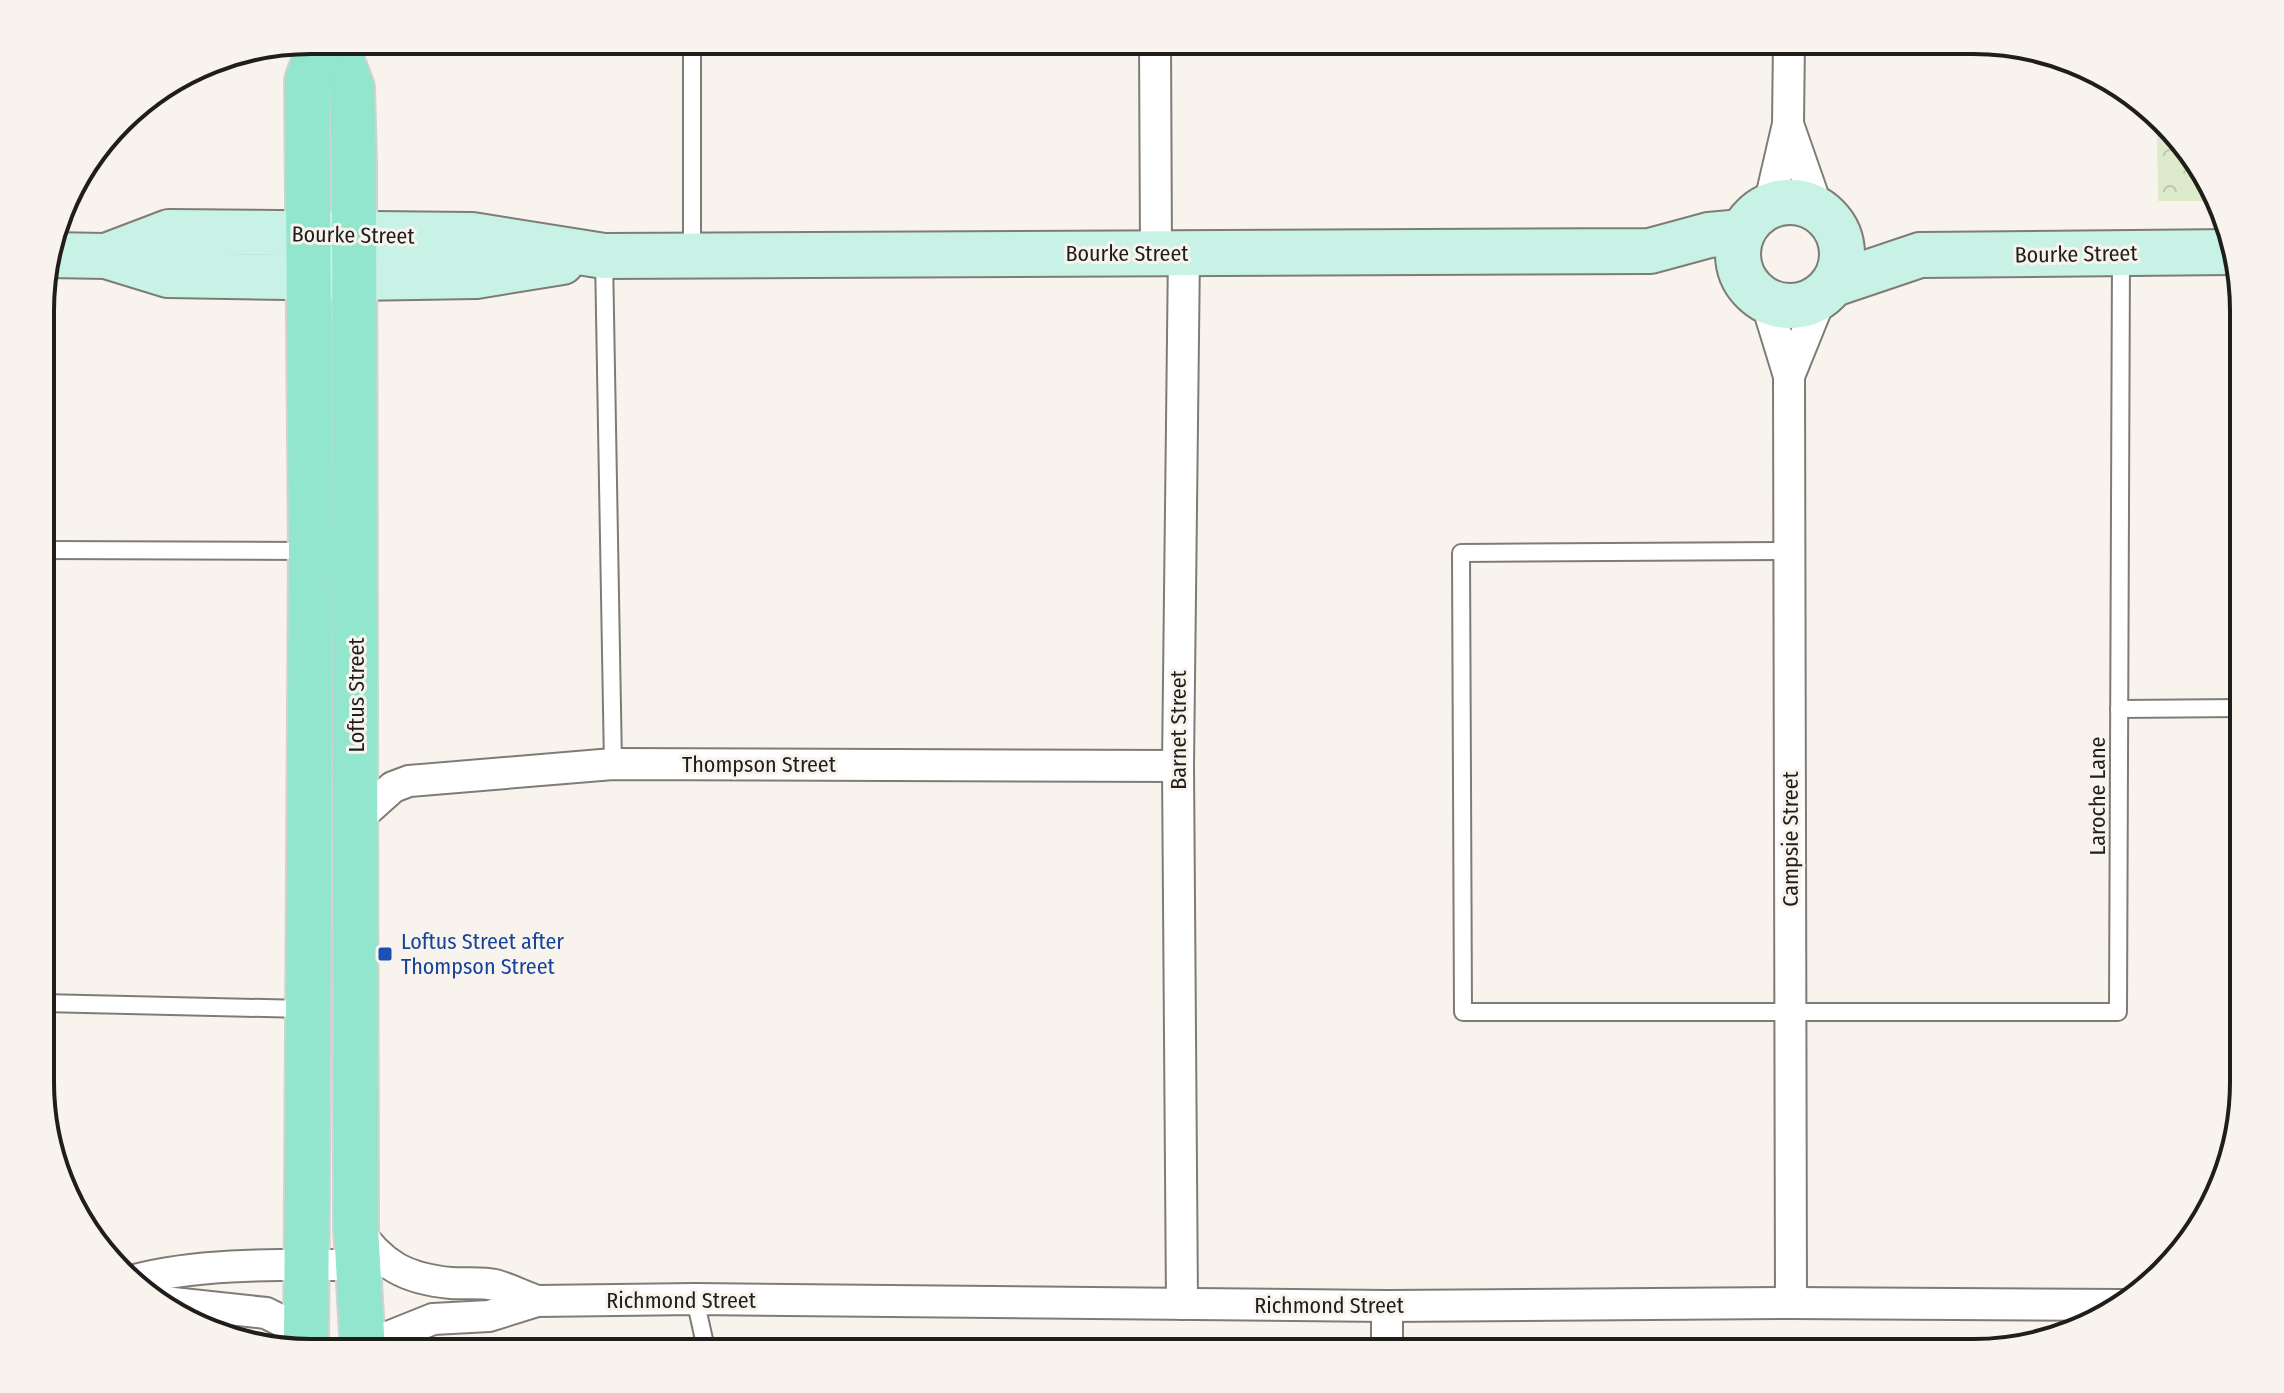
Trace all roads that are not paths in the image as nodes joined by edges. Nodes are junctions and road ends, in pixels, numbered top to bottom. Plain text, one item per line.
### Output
1 (317, 54) edge
2 (339, 54) edge
3 (692, 54) edge
4 (1156, 54) edge
5 (1789, 54) edge
6 (1788, 124) junction
7 (1824, 215) junction
8 (1756, 219) junction
9 (354, 235) junction
10 (1650, 251) junction
11 (2223, 252) edge
12 (1170, 253) junction
13 (2121, 254) junction
14 (61, 255) edge
15 (1920, 255) junction
16 (308, 256) junction
17 (604, 256) junction
18 (692, 256) junction
19 (354, 278) junction
20 (1827, 291) junction
21 (1758, 295) junction
22 (1789, 376) junction
23 (54, 550) edge
24 (311, 551) junction
25 (1790, 551) junction
26 (2229, 708) edge
27 (2119, 709) junction
28 (613, 764) junction
29 (1178, 766) junction
30 (355, 821) junction
31 (54, 1003) edge
32 (309, 1009) junction
33 (1790, 1010) junction
34 (357, 1246) junction
35 (306, 1265) junction
36 (145, 1278) edge
37 (695, 1299) junction
38 (537, 1301) junction
39 (1791, 1303) junction
40 (180, 1304) edge
41 (1182, 1304) junction
42 (2100, 1305) edge
43 (1387, 1306) junction
44 (295, 1338) edge
45 (1387, 1338) edge
46 (304, 1339) edge
47 (364, 1339) edge
48 (383, 1339) edge
49 (704, 1339) edge

1 - 16 main road, Loftus Street
2 - 9 main road, Loftus Street
3 - 18 lane
4 - 12 street, Barnet Street
5 - 6 street
6 - 7 street
6 - 8 street
7 - 8 street
7 - 15 street, Bourke Street
7 - 20 street
8 - 10 street, Bourke Street
8 - 21 street
9 - 16 street, Bourke Street
9 - 17 street, Bourke Street
9 - 19 main road, Loftus Street
10 - 12 street, Bourke Street
10 - 21 street, Bourke Street
11 - 13 street, Bourke Street
12 - 18 street, Bourke Street
12 - 29 street, Barnet Street
13 - 15 street, Bourke Street
13 - 27 lane, Laroche Lane
14 - 16 street, Bourke Street
15 - 20 street, Bourke Street
16 - 19 street, Bourke Street
16 - 24 main road, Loftus Street
17 - 18 street, Bourke Street
17 - 19 street, Bourke Street
17 - 28 lane
19 - 30 main road, Loftus Street
20 - 21 street
20 - 22 street, Campsie Street
21 - 22 street, Campsie Street
22 - 25 street, Campsie Street
23 - 24 lane
24 - 32 main road, Loftus Street
25 - 33 street, Campsie Street
25 - 33 lane
26 - 27 lane
27 - 33 lane, Laroche Lane
28 - 29 street, Thompson Street
28 - 30 street, Thompson Street
29 - 41 street, Barnet Street
30 - 34 main road, Loftus Street
31 - 32 lane
32 - 35 main road, Loftus Street
33 - 39 street, Campsie Street
34 - 35 street
34 - 38 street, Richmond Street
34 - 47 main road, Loftus Street
35 - 36 street
35 - 46 main road, Loftus Street
37 - 38 street, Richmond Street
37 - 41 street, Richmond Street
37 - 49 lane
38 - 48 street, Richmond Street
39 - 42 street, Richmond Street
39 - 43 street, Richmond Street
40 - 44 street
41 - 43 street, Richmond Street
43 - 45 street

